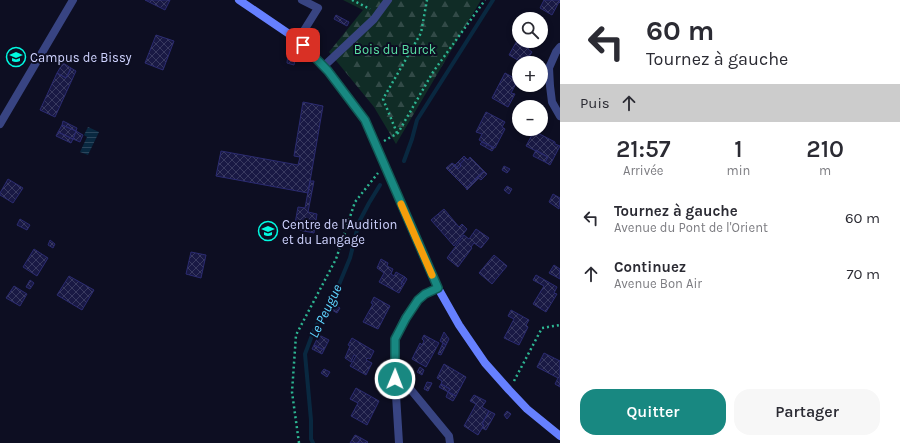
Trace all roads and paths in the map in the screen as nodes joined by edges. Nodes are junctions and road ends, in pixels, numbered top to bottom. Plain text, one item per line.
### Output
1 (73, 0) edge
2 (239, 0) edge
3 (302, 0) edge
4 (388, 0) edge
5 (427, 0) edge
6 (485, 0) edge
7 (298, 40) junction
8 (560, 47) edge
9 (324, 66) junction
10 (560, 116) edge
11 (0, 124) edge
12 (398, 133) junction
13 (388, 138) dead end
14 (378, 173) dead end
15 (438, 288) junction
16 (560, 325) edge
17 (395, 379) junction
18 (509, 390) junction
19 (560, 436) edge
20 (299, 443) edge
21 (400, 443) edge
22 (450, 443) edge

1 - 11 street
2 - 7 main road
3 - 7 street
4 - 9 street
5 - 12 path
6 - 12 path
7 - 9 main road
8 - 10 street
9 - 15 main road
12 - 13 path
14 - 20 path
15 - 17 street
15 - 18 main road
16 - 18 path
17 - 21 street
17 - 22 street
18 - 19 main road

